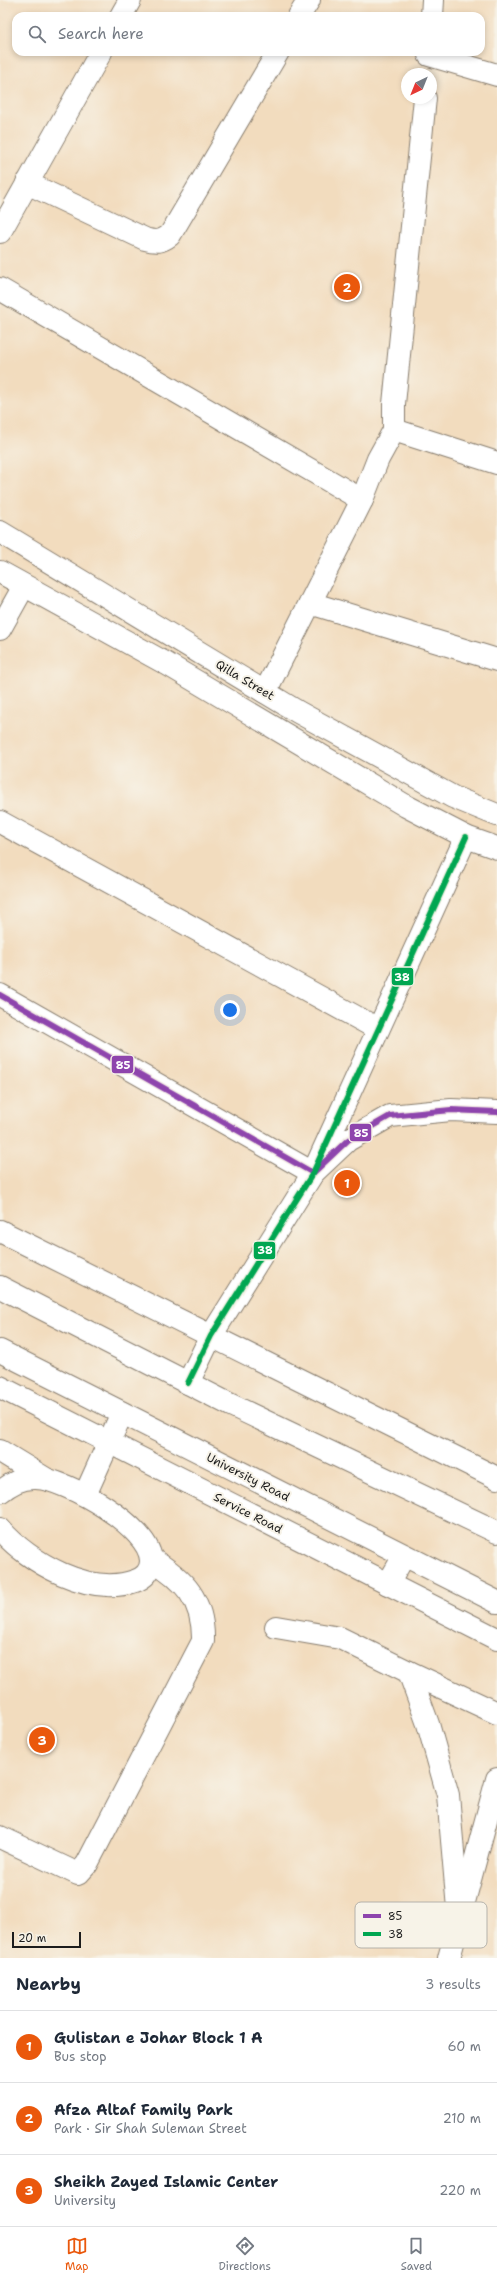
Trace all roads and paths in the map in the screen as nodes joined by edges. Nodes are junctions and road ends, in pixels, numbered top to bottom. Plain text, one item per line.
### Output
1 (130, 0) edge
2 (309, 0) edge
3 (433, 0) edge
4 (123, 12) edge
5 (302, 12) edge
6 (432, 12) edge
7 (98, 56) edge
8 (276, 56) edge
9 (429, 60) edge
10 (497, 75) edge
11 (424, 104) edge
12 (27, 183) junction
13 (0, 232) edge
14 (0, 289) edge
15 (394, 430) junction
16 (497, 462) edge
17 (362, 500) junction
18 (0, 532) edge
19 (0, 572) edge
20 (24, 586) junction
21 (310, 602) junction
22 (0, 629) edge
23 (497, 660) edge
24 (265, 692) junction
25 (497, 815) edge
26 (0, 822) edge
27 (466, 837) junction
28 (497, 848) edge
29 (0, 995) edge
30 (378, 1029) junction
31 (497, 1112) edge
32 (313, 1173) junction
33 (0, 1230) edge
34 (0, 1287) edge
35 (211, 1336) junction
36 (0, 1351) edge
37 (188, 1383) junction
38 (0, 1387) edge
39 (122, 1413) junction
40 (108, 1442) junction
41 (0, 1451) edge
42 (497, 1478) edge
43 (46, 1479) junction
44 (0, 1492) edge
45 (85, 1495) junction
46 (0, 1529) edge
47 (497, 1532) edge
48 (404, 1556) junction
49 (151, 1559) junction
50 (388, 1584) junction
51 (497, 1602) edge
52 (276, 1627) dead end
53 (497, 1639) edge
54 (409, 1672) junction
55 (497, 1713) edge
56 (497, 1779) edge
57 (0, 1837) edge
58 (457, 1902) edge
59 (464, 1902) edge
60 (452, 1948) edge
61 (449, 1958) edge

1 - 4 street
2 - 5 street
3 - 6 street
7 - 12 street
8 - 12 street
9 - 10 street
11 - 15 street
12 - 13 street
14 - 17 street
15 - 16 street
15 - 17 street
17 - 21 street
18 - 24 street, Qilla Street
19 - 20 street
20 - 22 street
20 - 27 street
21 - 23 street
21 - 24 street
24 - 25 street, Qilla Street
26 - 30 street
27 - 28 street
27 - 30 street
29 - 32 street
30 - 32 street
31 - 32 street
32 - 35 street
33 - 35 street
34 - 37 street
35 - 37 street
35 - 42 street
36 - 39 street, University Road
37 - 47 street
38 - 40 street, Service Road
39 - 40 street
39 - 48 street, University Road
40 - 45 street
40 - 50 street, Service Road
41 - 43 street
43 - 44 street
43 - 45 street
45 - 49 street
46 - 49 street
48 - 50 street
48 - 51 street, University Road
49 - 57 street
50 - 53 street, Service Road
52 - 54 street
54 - 55 street
54 - 58 street
56 - 59 street
60 - 61 street

